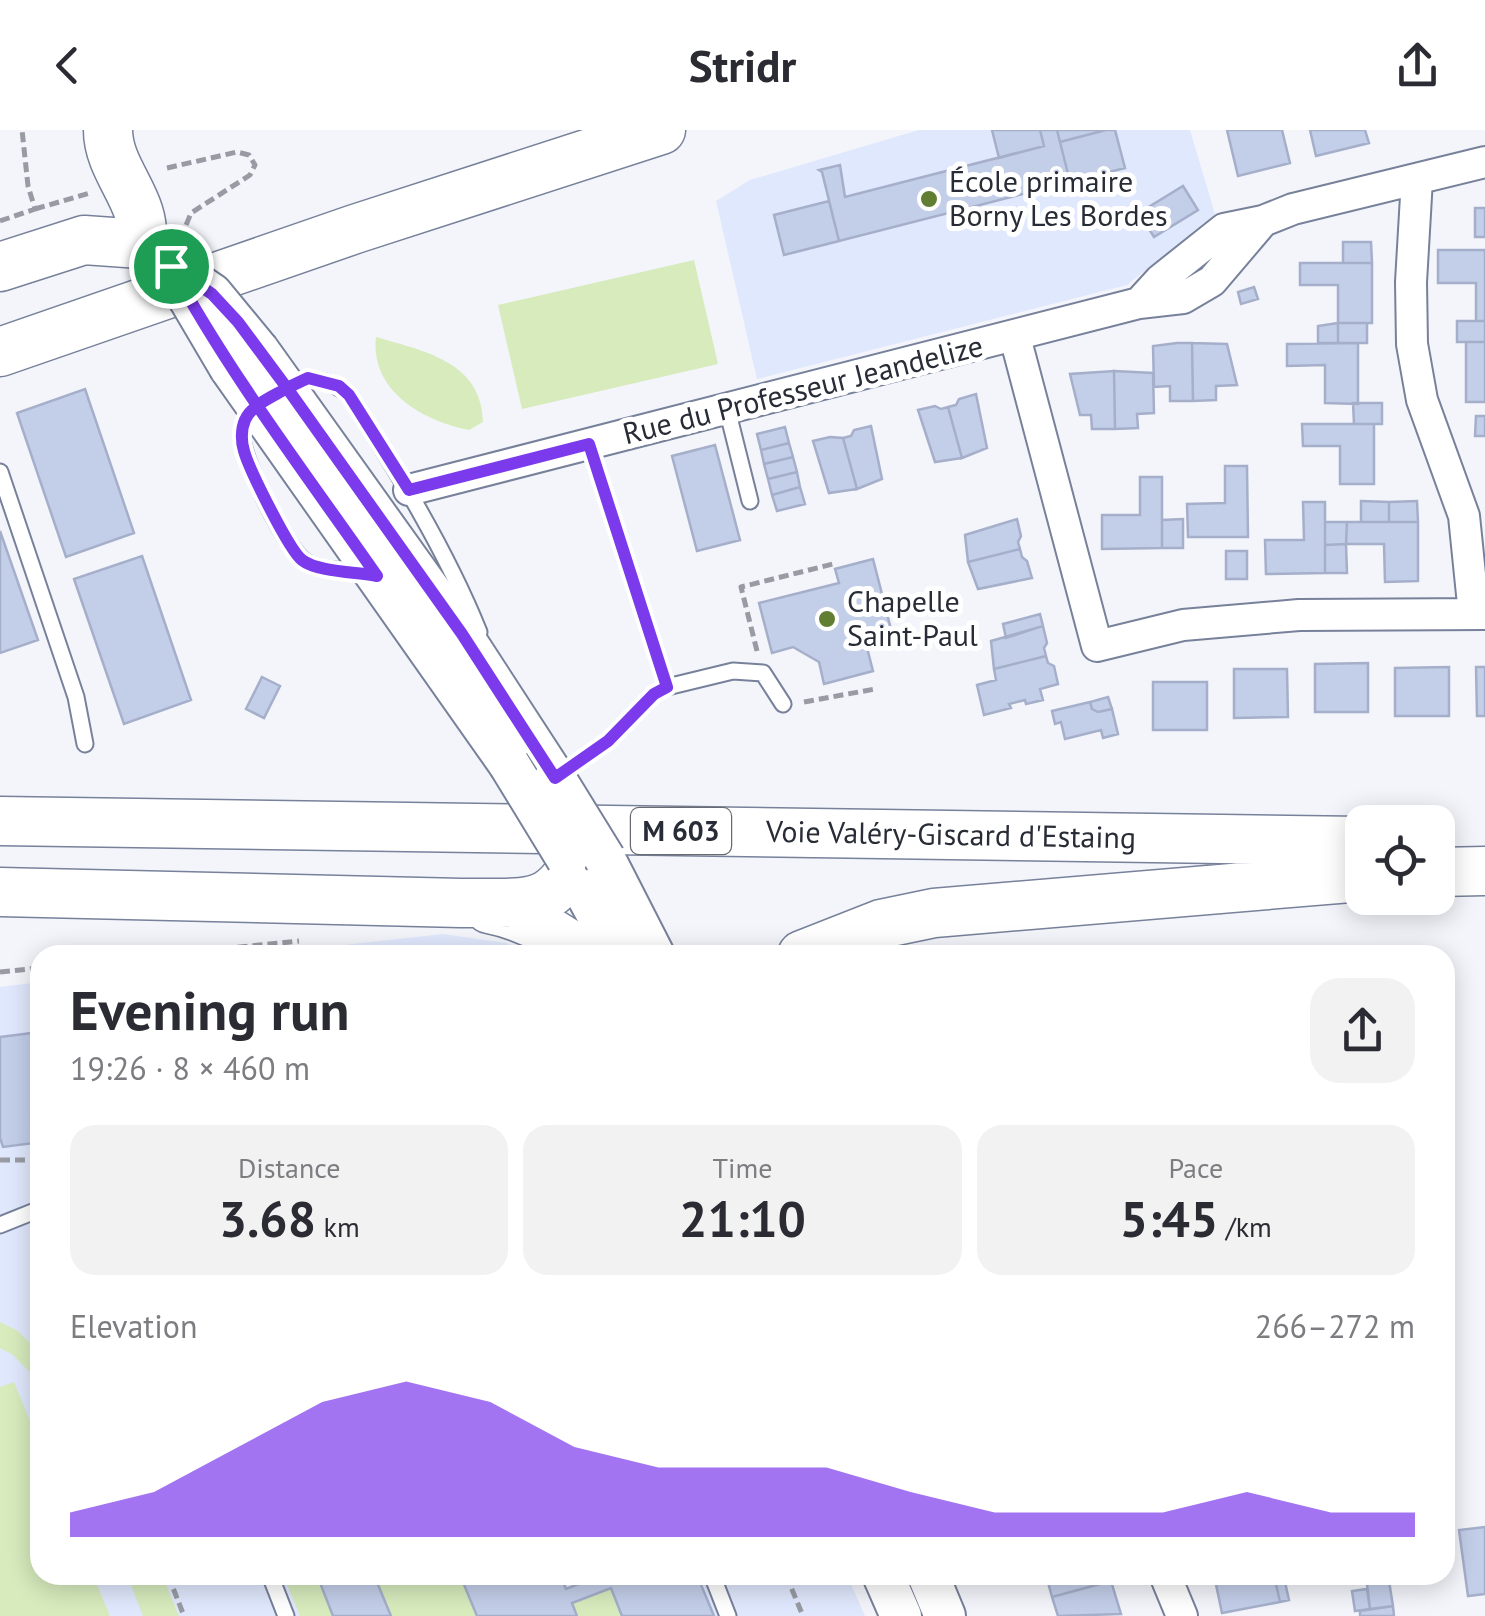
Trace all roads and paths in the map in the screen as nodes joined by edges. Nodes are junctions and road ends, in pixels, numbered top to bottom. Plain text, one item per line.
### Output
1 (22, 130) edge
2 (108, 130) edge
3 (661, 130) edge
4 (1485, 162) edge
5 (167, 168) dead end
6 (1418, 178) junction
7 (102, 190) dead end
8 (35, 210) junction
9 (191, 214) dead end
10 (0, 221) edge
11 (156, 255) junction
12 (0, 267) edge
13 (1014, 337) junction
14 (0, 352) edge
15 (272, 397) junction
16 (727, 409) junction
17 (589, 444) junction
18 (0, 473) edge
19 (409, 490) junction
20 (750, 500) dead end
21 (7, 512) edge
22 (838, 564) dead end
23 (377, 576) junction
24 (1480, 614) edge
25 (763, 674) junction
26 (667, 687) junction
27 (874, 689) dead end
28 (506, 701) junction
29 (783, 704) joint
30 (85, 744) dead end
31 (555, 778) junction
32 (0, 821) edge
33 (1345, 842) edge
34 (1455, 842) edge
35 (1485, 843) edge
36 (584, 856) junction
37 (1485, 870) edge
38 (1455, 871) edge
39 (1345, 878) edge
40 (0, 892) edge
41 (460, 903) junction
42 (568, 945) edge
43 (615, 945) edge
44 (647, 945) edge
45 (827, 945) edge
46 (30, 969) edge
47 (0, 972) edge
48 (0, 1160) edge
49 (30, 1160) edge
50 (30, 1213) edge
51 (0, 1225) edge
52 (172, 1585) edge
53 (274, 1585) edge
54 (716, 1585) edge
55 (790, 1585) edge
56 (887, 1585) edge
57 (932, 1585) edge
58 (1169, 1585) edge
59 (184, 1616) edge
60 (286, 1616) edge
61 (728, 1616) edge
62 (803, 1616) edge
63 (901, 1616) edge
64 (944, 1616) edge
65 (1182, 1616) edge

1 - 8 path
2 - 11 highway
3 - 14 highway
4 - 6 street, Rue du Professeur Jeandelize
5 - 9 path
6 - 13 street, Rue du Professeur Jeandelize
6 - 24 street
7 - 8 path
8 - 10 path
11 - 12 highway
11 - 15 main road, bridge
13 - 16 street, Rue du Professeur Jeandelize
13 - 24 street
15 - 19 lane
15 - 23 main road
15 - 23 lane
15 - 28 main road
16 - 17 street, Rue du Professeur Jeandelize
16 - 20 lane
17 - 19 street, Rue du Professeur Jeandelize
17 - 26 lane
18 - 21 lane
19 - 28 lane
21 - 30 lane
22 - 25 path
23 - 36 main road, bridge
25 - 26 lane
25 - 29 lane
26 - 31 path
27 - 29 path
28 - 31 main road
31 - 36 main road, bridge
32 - 33 highway, Voie Valéry-Giscard d'Estaing / M 603
34 - 35 highway
36 - 41 highway
36 - 43 main road
36 - 44 main road
37 - 38 highway
39 - 45 highway
40 - 41 highway
41 - 42 highway
46 - 47 path
48 - 49 path
50 - 51 lane
52 - 59 path
53 - 60 lane
54 - 61 lane
55 - 62 path
56 - 63 main road
57 - 64 main road
58 - 65 street

